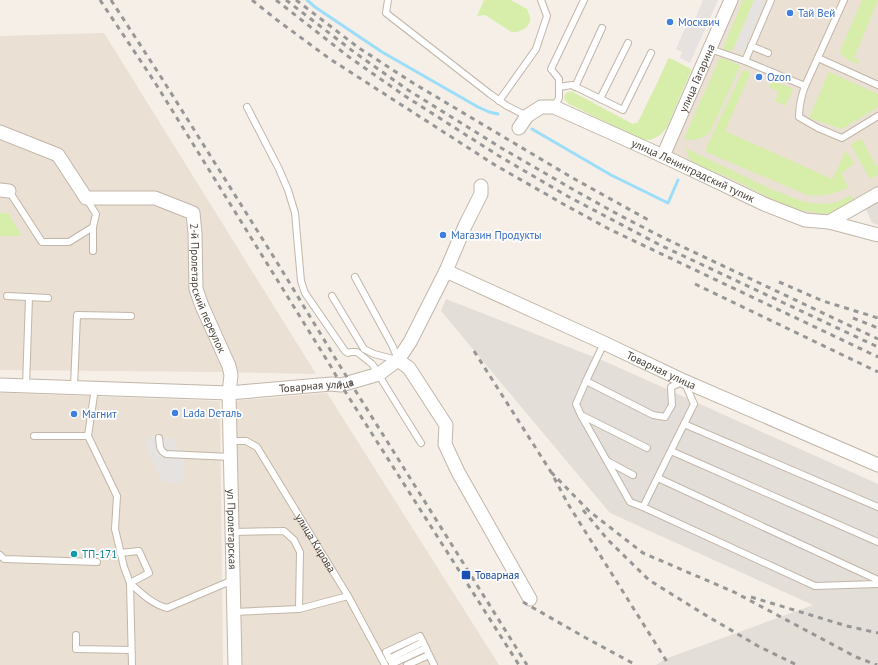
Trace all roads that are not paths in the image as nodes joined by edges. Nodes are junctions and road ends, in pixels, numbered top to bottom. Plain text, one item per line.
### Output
1 (388, 0) edge
2 (541, 0) edge
3 (584, 0) edge
4 (731, 0) edge
5 (771, 0) edge
6 (844, 0) edge
7 (602, 28) dead end
8 (628, 42) dead end
9 (751, 46) junction
10 (710, 49) junction
11 (651, 52) dead end
12 (768, 53) dead end
13 (818, 58) junction
14 (745, 61) junction
15 (878, 85) edge
16 (805, 86) junction
17 (559, 87) junction
18 (575, 87) junction
19 (600, 99) junction
20 (499, 100) junction
21 (247, 107) dead end
22 (554, 107) junction
23 (527, 116) junction
24 (878, 116) edge
25 (519, 128) dead end
26 (0, 132) edge
27 (663, 156) junction
28 (481, 186) dead end
29 (5, 191) edge
30 (878, 194) edge
31 (86, 198) junction
32 (829, 222) junction
33 (93, 227) junction
34 (878, 235) edge
35 (93, 251) dead end
36 (446, 271) junction
37 (355, 277) dead end
38 (7, 296) dead end
39 (332, 296) dead end
40 (29, 297) junction
41 (48, 298) dead end
42 (131, 316) dead end
43 (604, 342) junction
44 (398, 360) junction
45 (379, 374) junction
46 (586, 380) junction
47 (684, 381) junction
48 (0, 385) edge
49 (26, 386) junction
50 (74, 387) junction
51 (95, 388) junction
52 (229, 393) junction
53 (581, 415) junction
54 (684, 424) junction
55 (34, 436) dead end
56 (88, 436) junction
57 (159, 438) dead end
58 (230, 441) junction
59 (421, 443) dead end
60 (647, 448) dead end
61 (671, 451) junction
62 (231, 457) junction
63 (606, 460) junction
64 (878, 465) edge
65 (633, 475) dead end
66 (658, 478) junction
67 (643, 507) junction
68 (878, 507) edge
69 (232, 532) junction
70 (878, 542) edge
71 (120, 553) junction
72 (0, 554) edge
73 (97, 562) dead end
74 (233, 580) junction
75 (878, 580) edge
76 (130, 583) junction
77 (878, 584) edge
78 (348, 596) junction
79 (530, 599) dead end
80 (299, 609) junction
81 (234, 612) junction
82 (76, 635) dead end
83 (425, 645) junction
84 (131, 650) junction
85 (429, 655) junction
86 (391, 663) edge
87 (433, 663) edge
88 (132, 665) edge
89 (235, 665) edge
90 (385, 665) edge
91 (407, 665) edge
92 (426, 665) edge

1 - 20 lane
2 - 20 lane
3 - 17 lane
4 - 10 street, улица Гагарина
5 - 9 lane
6 - 13 lane
7 - 18 lane
8 - 19 lane
9 - 12 lane
9 - 14 lane
10 - 14 lane
10 - 27 street, улица Гагарина
11 - 19 lane
13 - 15 lane
13 - 16 lane
14 - 16 lane
16 - 24 lane
17 - 18 lane
17 - 22 lane
18 - 19 lane
20 - 23 lane
21 - 45 lane
22 - 23 street
22 - 27 street, улица Ленинградский тупик
23 - 25 street
26 - 31 street
27 - 32 street, улица Ленинградский тупик
28 - 36 street, Товарная улица
29 - 33 lane
30 - 32 street
31 - 33 lane
31 - 52 street, 2-й Пролетарский переулок
32 - 34 street, улица Ленинградский тупик
33 - 35 lane
36 - 43 street, Товарная улица
36 - 44 street, Товарная улица
37 - 44 lane
38 - 40 lane
39 - 44 lane
40 - 41 lane
40 - 49 lane
42 - 50 lane
43 - 46 lane
43 - 47 street, Товарная улица
44 - 45 street, Товарная улица
44 - 79 street
45 - 52 street, Товарная улица
45 - 59 lane
46 - 47 lane
46 - 53 lane
47 - 54 lane
47 - 64 street, Товарная улица
48 - 49 street
49 - 50 street
50 - 51 street
51 - 52 street
51 - 56 lane
52 - 58 street, ул Пролетарская
53 - 60 lane
53 - 63 lane
54 - 61 lane
54 - 68 lane
55 - 56 lane
56 - 71 lane
57 - 62 lane
58 - 62 street, ул Пролетарская
58 - 78 lane, улица Кирова
61 - 66 lane
61 - 70 lane
62 - 69 street, ул Пролетарская
63 - 65 lane
63 - 67 lane
66 - 67 lane
66 - 75 lane
67 - 77 lane
69 - 74 street, ул Пролетарская
69 - 80 lane
71 - 76 lane
71 - 76 lane
72 - 73 lane
74 - 76 lane
74 - 81 street, ул Пролетарская
76 - 84 lane
78 - 80 lane
78 - 90 lane, улица Кирова
80 - 81 lane
81 - 89 street, ул Пролетарская
82 - 84 lane
83 - 85 lane
83 - 86 lane
83 - 86 lane
84 - 88 lane
85 - 87 lane
85 - 91 lane
87 - 92 lane

